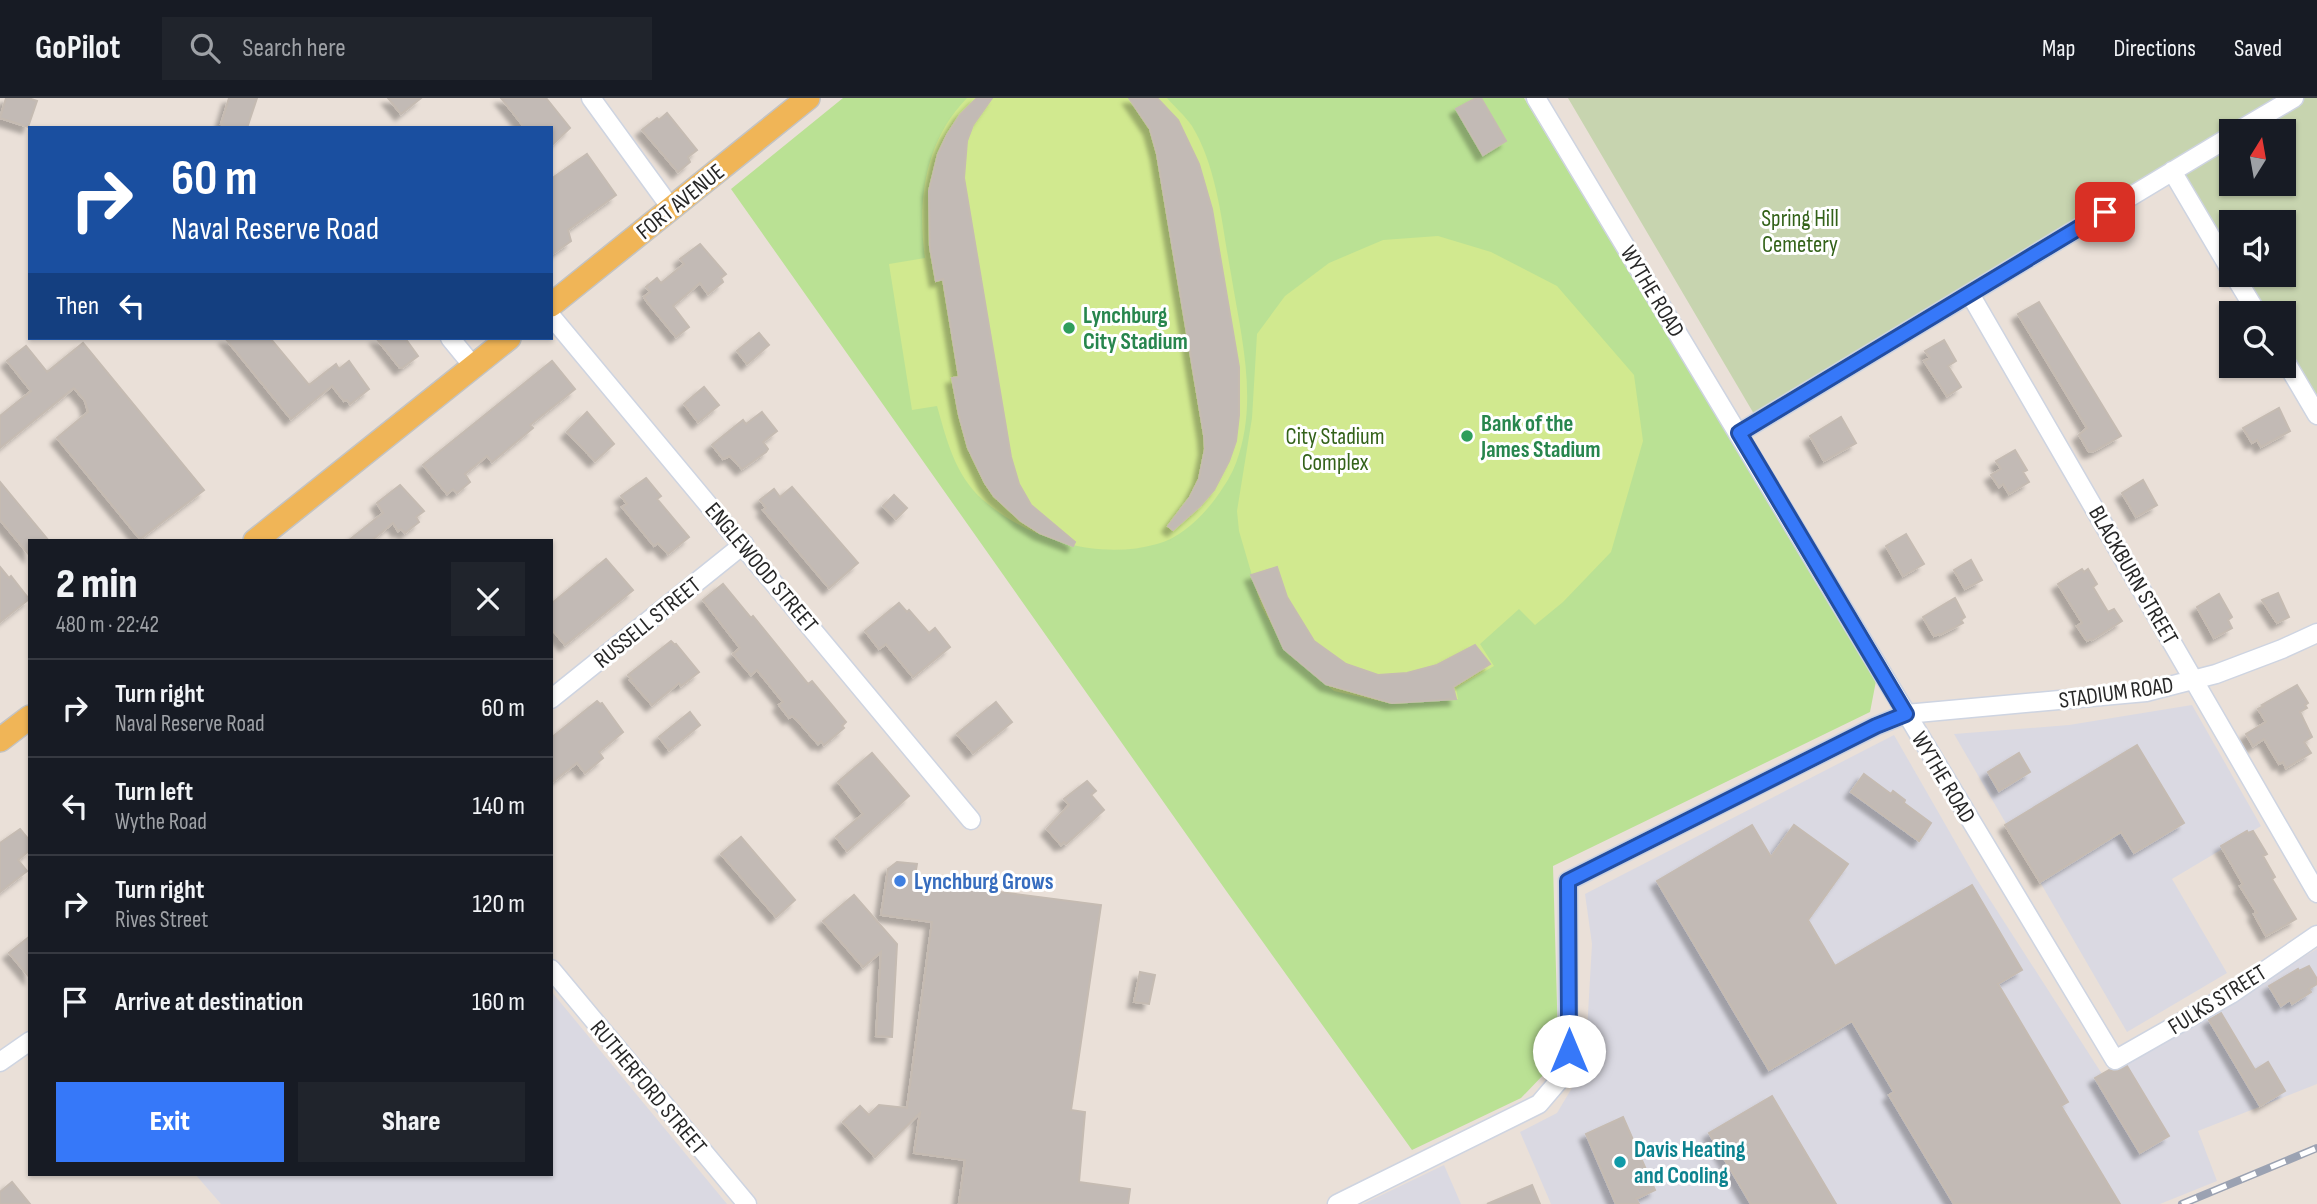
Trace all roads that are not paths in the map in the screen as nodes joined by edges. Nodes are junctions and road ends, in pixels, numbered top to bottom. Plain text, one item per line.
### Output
1 (591, 98) edge
2 (808, 98) edge
3 (1536, 98) edge
4 (2294, 98) edge
5 (2258, 119) edge
6 (2219, 143) edge
7 (2172, 171) junction
8 (671, 208) junction
9 (2219, 251) edge
10 (1970, 294) junction
11 (553, 303) edge
12 (553, 318) edge
13 (452, 340) edge
14 (506, 340) edge
15 (473, 366) junction
16 (2295, 378) edge
17 (2317, 415) edge
18 (1739, 433) junction
19 (257, 539) edge
20 (744, 544) junction
21 (2317, 633) edge
22 (2194, 679) junction
23 (553, 697) edge
24 (1906, 714) junction
25 (28, 719) edge
26 (0, 740) edge
27 (971, 820) dead end
28 (2317, 893) edge
29 (2317, 935) edge
30 (553, 971) edge
31 (28, 1042) edge
32 (2115, 1060) joint
33 (0, 1062) edge
34 (747, 1204) edge
35 (1337, 1204) edge

1 - 8 street
2 - 8 main road, FORT AVENUE
3 - 18 street, WYTHE ROAD
4 - 5 street
6 - 7 street
7 - 9 street
7 - 10 street
8 - 11 main road, FORT AVENUE
10 - 18 street
10 - 22 street, BLACKBURN STREET
12 - 20 street, ENGLEWOOD STREET
13 - 15 street
14 - 15 main road
15 - 19 main road
16 - 17 street
18 - 24 street, WYTHE ROAD
20 - 23 street, RUSSELL STREET
20 - 27 street, ENGLEWOOD STREET
21 - 22 street, STADIUM ROAD
22 - 24 street, STADIUM ROAD
22 - 28 street, BLACKBURN STREET
24 - 32 street, WYTHE ROAD
24 - 35 street, STADIUM ROAD
25 - 26 main road
29 - 32 street, FULKS STREET
30 - 34 street, RUTHERFORD STREET
31 - 33 street

